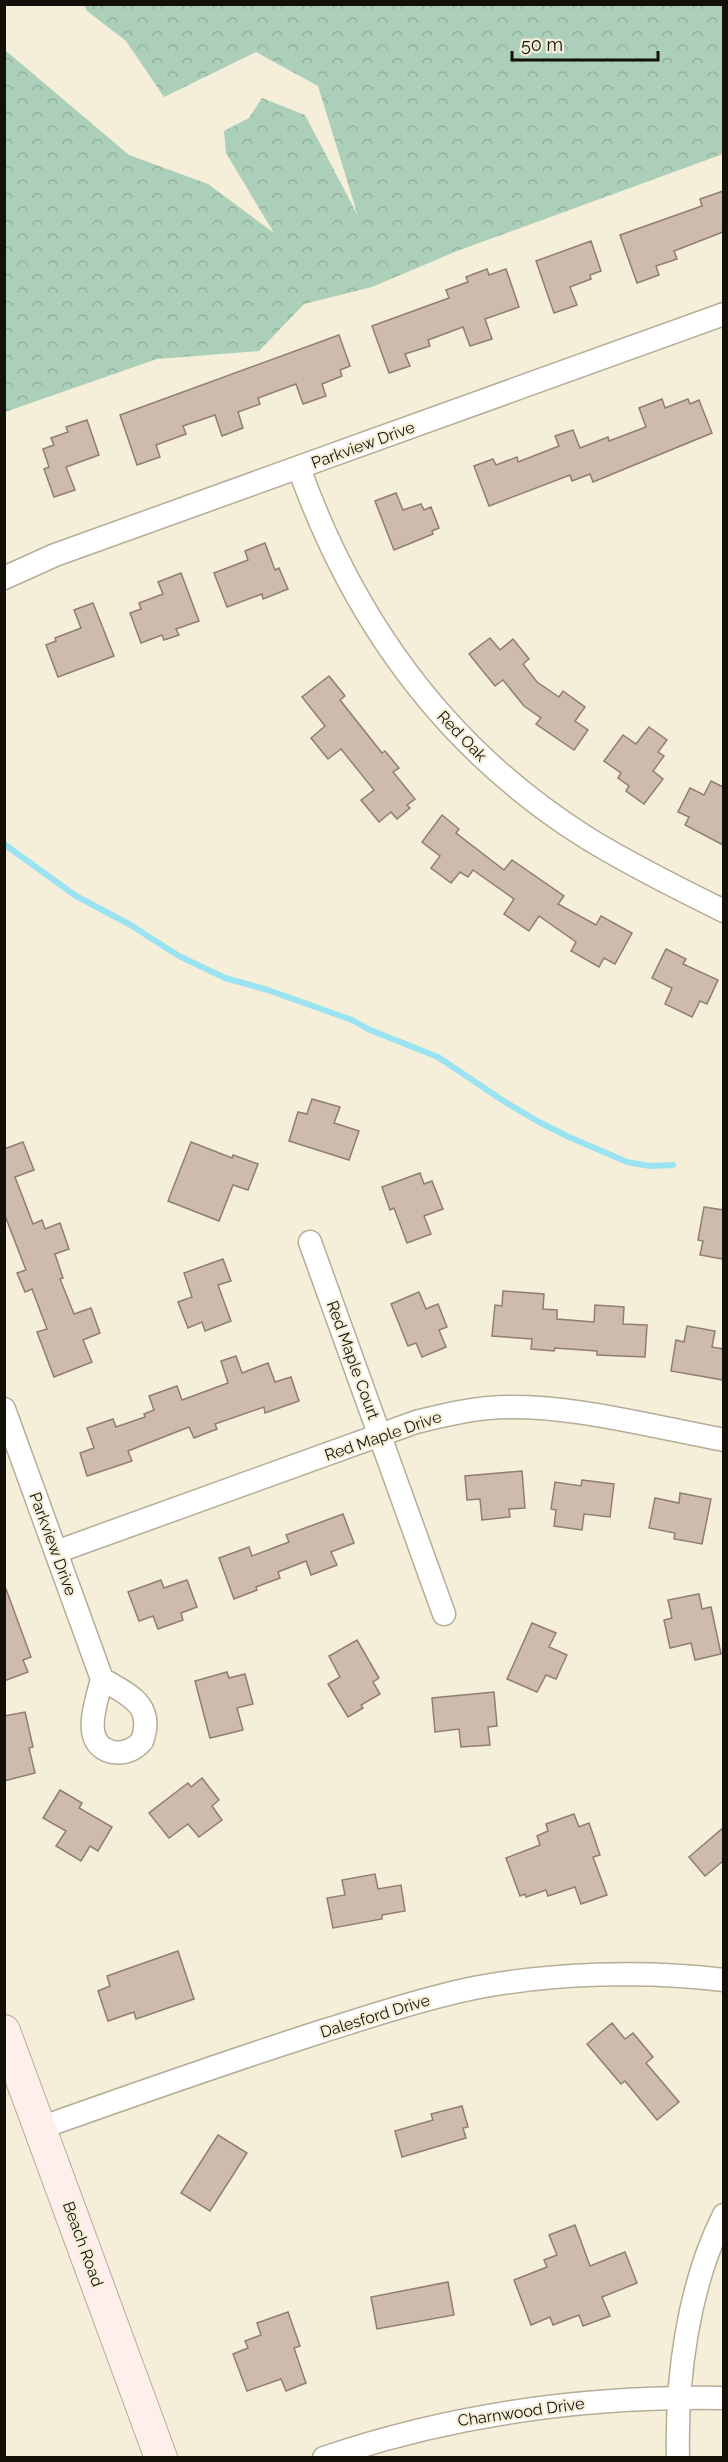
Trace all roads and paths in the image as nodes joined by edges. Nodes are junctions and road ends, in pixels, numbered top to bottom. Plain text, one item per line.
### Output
1 (723, 314) edge
2 (299, 468) junction
3 (4, 578) edge
4 (723, 910) edge
5 (310, 1242) dead end
6 (4, 1409) edge
7 (380, 1435) junction
8 (723, 1440) edge
9 (56, 1552) junction
10 (444, 1614) dead end
11 (102, 1679) dead end
12 (723, 1980) edge
13 (4, 2031) edge
14 (40, 2128) junction
15 (723, 2215) edge
16 (680, 2397) junction
17 (723, 2398) edge
18 (161, 2457) edge
19 (324, 2457) edge
20 (678, 2457) edge

1 - 2 street, Parkview Drive
2 - 3 street, Parkview Drive
2 - 4 street, Red Oak
5 - 7 street, Red Maple Court
6 - 9 street, Parkview Drive
7 - 8 street, Red Maple Drive
7 - 9 street, Red Maple Drive
7 - 10 street, Red Maple Court
9 - 11 street, Parkview Drive
12 - 14 street, Dalesford Drive
13 - 14 street, Beach Road
14 - 18 street, Beach Road
15 - 16 street
16 - 17 street, Charnwood Drive
16 - 19 street, Charnwood Drive
16 - 20 street

